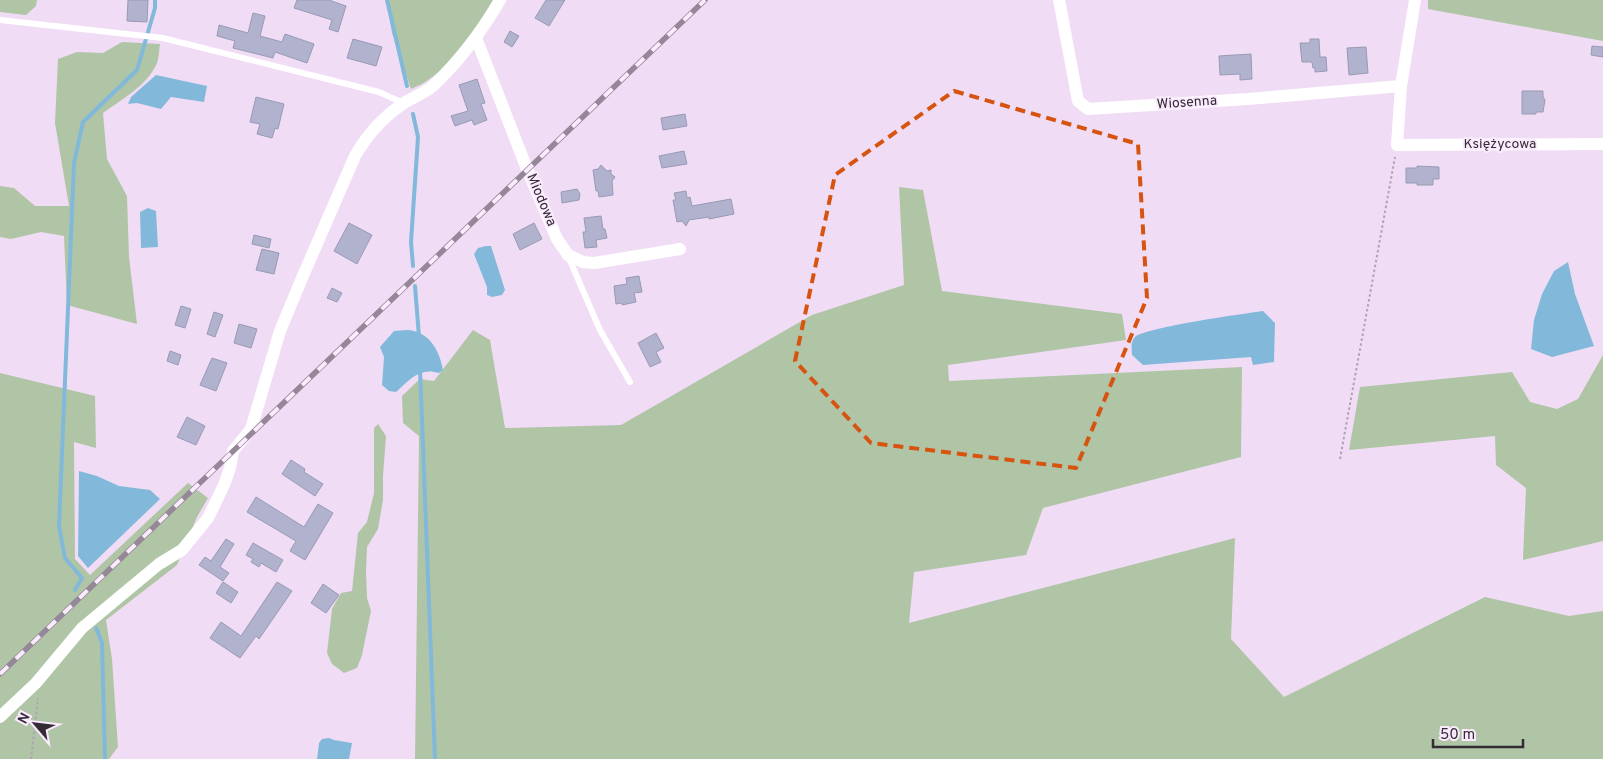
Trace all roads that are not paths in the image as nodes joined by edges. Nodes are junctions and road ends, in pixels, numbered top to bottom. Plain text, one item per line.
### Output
1 (500, 0) edge
2 (1059, 0) edge
3 (1414, 0) edge
4 (0, 20) edge
5 (476, 38) junction
6 (1401, 86) junction
7 (404, 104) junction
8 (1603, 144) edge
9 (680, 249) dead end
10 (568, 255) junction
11 (630, 382) dead end
12 (0, 717) edge

1 - 5 street
2 - 6 street, Wiosenna
3 - 6 street
4 - 7 lane
5 - 7 street
5 - 10 street, Miodowa
6 - 8 street, Księżycowa
7 - 12 street
9 - 10 street
10 - 11 lane

